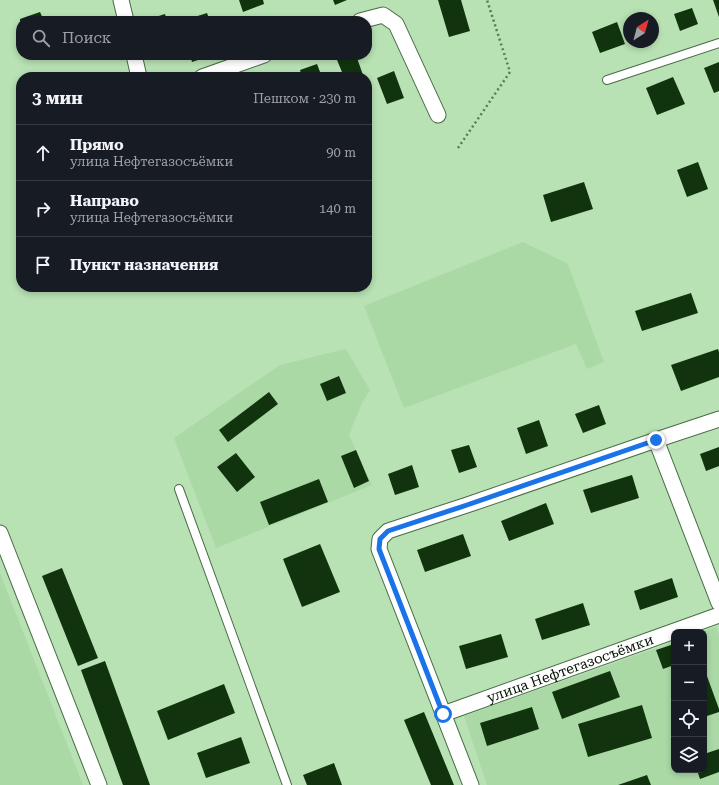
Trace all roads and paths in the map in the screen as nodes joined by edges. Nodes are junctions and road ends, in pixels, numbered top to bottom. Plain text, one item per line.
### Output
1 (122, 0) edge
2 (487, 0) edge
3 (125, 16) edge
4 (372, 18) edge
5 (719, 44) edge
6 (135, 60) edge
7 (250, 60) edge
8 (138, 72) edge
9 (216, 72) edge
10 (607, 80) dead end
11 (438, 116) dead end
12 (458, 148) dead end
13 (719, 420) edge
14 (656, 440) junction
15 (179, 489) dead end
16 (0, 533) edge
17 (719, 603) edge
18 (719, 615) edge
19 (443, 714) junction
20 (98, 785) edge
21 (287, 785) edge
22 (471, 785) edge

1 - 3 street
2 - 12 path
4 - 11 street
5 - 10 lane
6 - 8 street
7 - 9 street
13 - 14 street
14 - 17 street
14 - 19 street
15 - 21 lane
16 - 20 street
18 - 19 street, улица Нефтегазосъёмки
19 - 22 street

